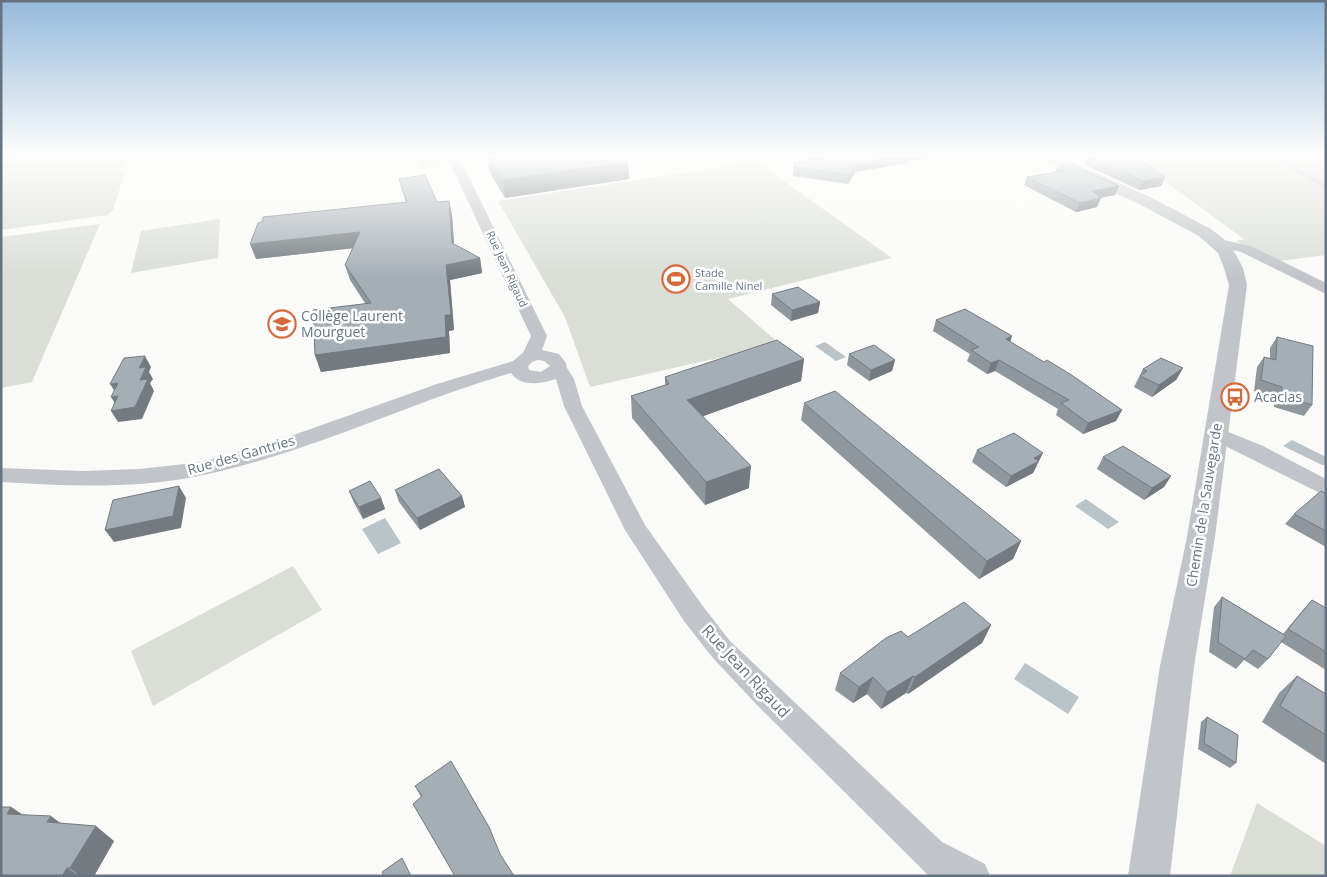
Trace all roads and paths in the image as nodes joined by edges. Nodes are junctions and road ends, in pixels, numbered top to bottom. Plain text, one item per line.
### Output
1 (472, 196) edge
2 (1134, 196) edge
3 (1218, 243) junction
4 (1326, 289) edge
5 (530, 369) junction
6 (573, 406) junction
7 (1216, 433) junction
8 (1, 475) edge
9 (1326, 488) edge
10 (930, 852) junction
11 (953, 876) edge
12 (973, 876) edge
13 (1149, 876) edge

1 - 5 street, Rue Jean Rigaud
2 - 3 street, Chemin de la Sauvegarde
3 - 4 street
3 - 7 street, Chemin de la Sauvegarde
5 - 6 street, Rue Jean Rigaud
5 - 6 street, Rue Jean Rigaud
5 - 8 street, Rue des Gantries
6 - 10 street, Rue Jean Rigaud
7 - 9 street
7 - 13 street, Chemin de la Sauvegarde
10 - 11 street, Rue Jean Rigaud
10 - 12 street, Rue Jean Rigaud

